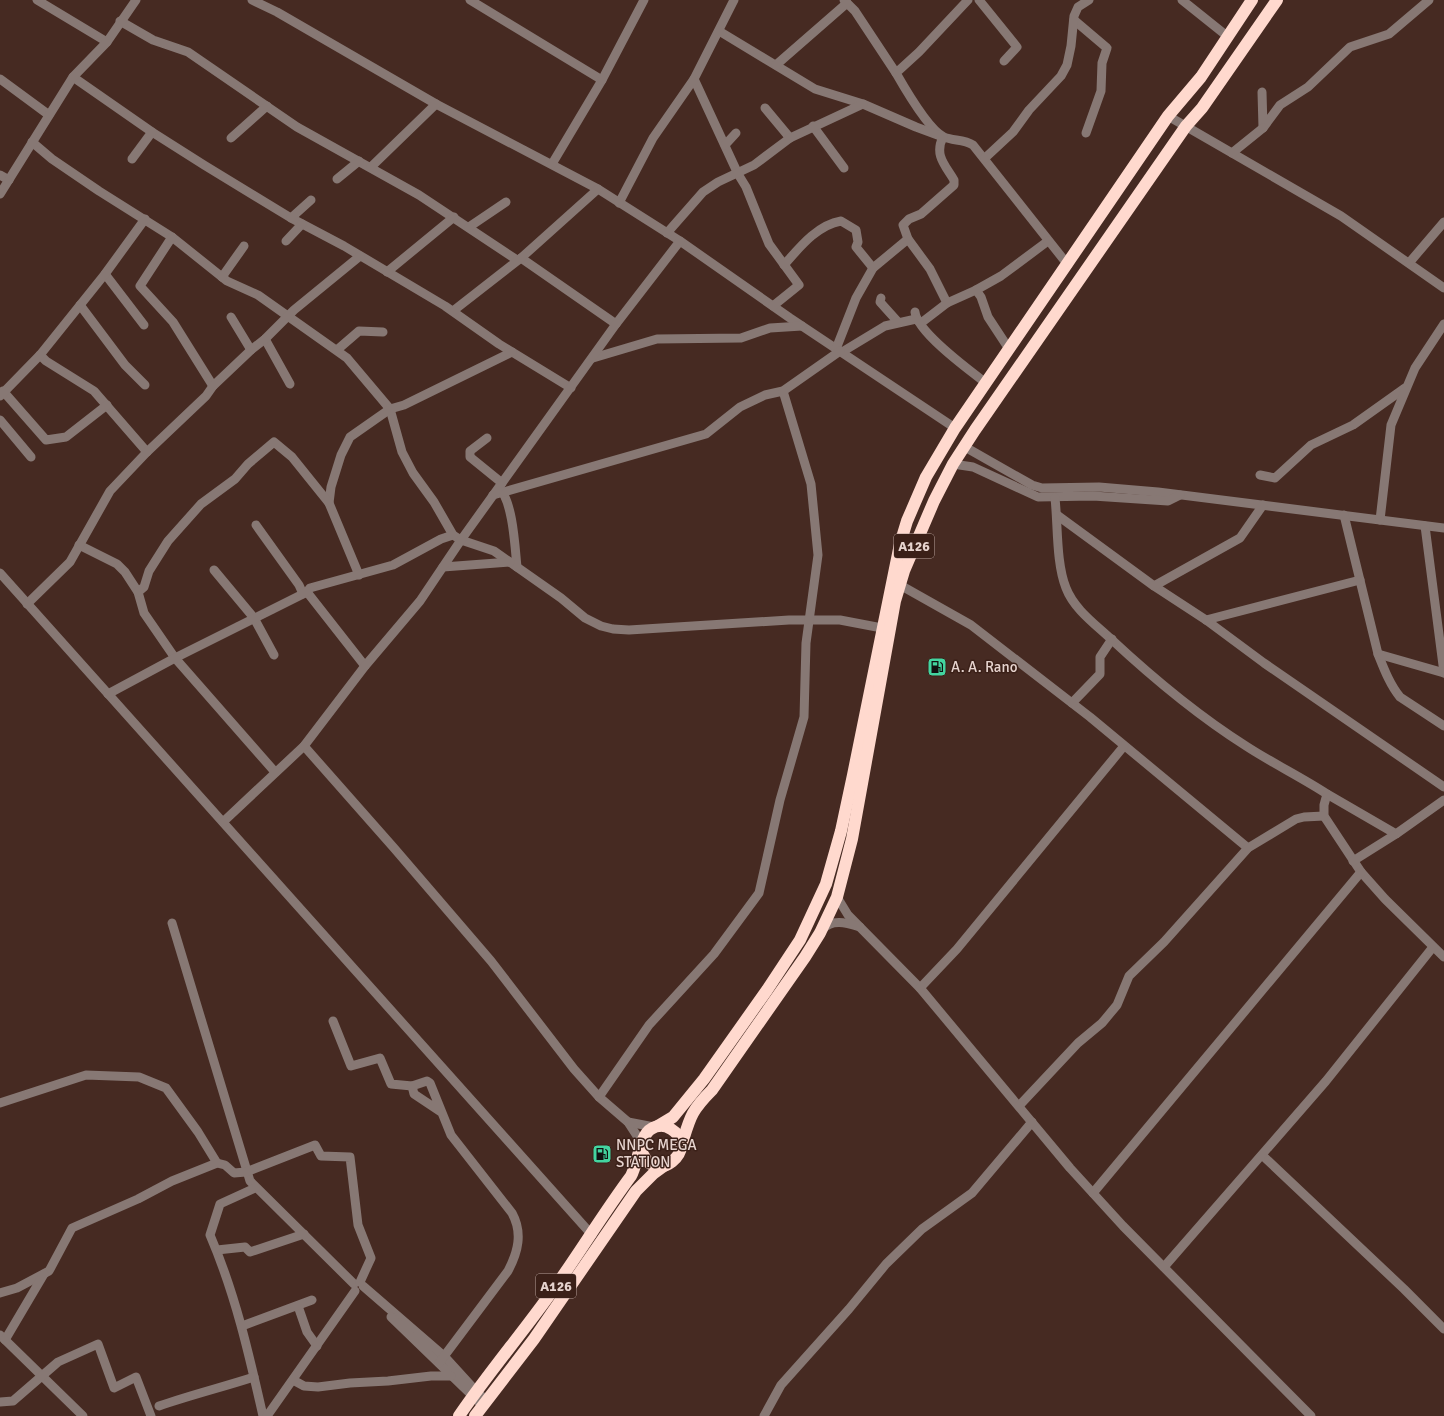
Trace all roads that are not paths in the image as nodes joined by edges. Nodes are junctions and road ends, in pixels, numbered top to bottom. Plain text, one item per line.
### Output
1 (36, 0) edge
2 (136, 0) edge
3 (252, 0) edge
4 (470, 0) edge
5 (644, 0) edge
6 (734, 0) edge
7 (968, 0) edge
8 (979, 0) edge
9 (1089, 0) edge
10 (1182, 0) edge
11 (1252, 0) edge
12 (1277, 0) edge
13 (1429, 0) edge
14 (845, 2) edge
15 (1074, 20) junction
16 (120, 21) junction
17 (719, 31) junction
18 (1227, 36) junction
19 (107, 42) junction
20 (1004, 60) dead end
21 (776, 65) junction
22 (896, 72) junction
23 (73, 77) junction
24 (0, 79) edge
25 (694, 79) junction
26 (602, 80) junction
27 (1262, 92) dead end
28 (436, 104) junction
29 (863, 104) junction
30 (267, 106) junction
31 (765, 108) dead end
32 (49, 115) junction
33 (1168, 116) junction
34 (813, 126) junction
35 (1186, 126) junction
36 (1262, 128) junction
37 (152, 132) junction
38 (1086, 133) dead end
39 (736, 134) dead end
40 (943, 137) junction
41 (231, 138) dead end
42 (790, 138) junction
43 (32, 142) junction
44 (725, 145) junction
45 (1232, 153) junction
46 (985, 158) junction
47 (132, 159) dead end
48 (359, 162) junction
49 (552, 164) junction
50 (371, 167) junction
51 (844, 168) dead end
52 (738, 174) junction
53 (0, 175) edge
54 (337, 179) dead end
55 (9, 180) junction
56 (598, 189) junction
57 (0, 194) edge
58 (311, 200) dead end
59 (506, 202) dead end
60 (619, 203) junction
61 (454, 217) junction
62 (291, 218) junction
63 (145, 219) junction
64 (1444, 222) edge
65 (302, 224) junction
66 (470, 227) junction
67 (667, 233) junction
68 (172, 236) junction
69 (908, 239) junction
70 (286, 241) dead end
71 (680, 241) junction
72 (1048, 241) junction
73 (244, 246) dead end
74 (360, 256) junction
75 (519, 259) junction
76 (1409, 263) junction
77 (784, 265) junction
78 (1068, 266) junction
79 (873, 268) junction
80 (386, 272) junction
81 (105, 274) junction
82 (222, 277) junction
83 (1444, 288) edge
84 (976, 290) junction
85 (882, 298) dead end
86 (947, 303) junction
87 (80, 306) junction
88 (773, 306) junction
89 (452, 311) junction
90 (289, 315) junction
91 (915, 316) junction
92 (231, 317) dead end
93 (898, 322) junction
94 (616, 324) junction
95 (1444, 324) edge
96 (144, 325) dead end
97 (802, 326) junction
98 (383, 332) dead end
99 (265, 339) junction
100 (1009, 349) junction
101 (251, 350) junction
102 (337, 350) junction
103 (839, 351) junction
104 (512, 352) junction
105 (40, 355) junction
106 (593, 358) junction
107 (290, 384) dead end
108 (986, 384) junction
109 (145, 385) dead end
110 (213, 386) junction
111 (571, 388) junction
112 (1405, 388) junction
113 (783, 391) junction
114 (2, 394) edge
115 (107, 405) junction
116 (390, 409) junction
117 (0, 420) edge
118 (955, 428) junction
119 (487, 438) dead end
120 (965, 447) junction
121 (147, 452) junction
122 (31, 457) dead end
123 (953, 464) junction
124 (1260, 475) dead end
125 (499, 489) junction
126 (1180, 495) junction
127 (1055, 498) junction
128 (329, 504) junction
129 (1263, 505) junction
130 (1344, 515) junction
131 (1057, 516) junction
132 (1380, 520) junction
133 (256, 525) dead end
134 (1425, 526) junction
135 (1444, 528) edge
136 (457, 537) junction
137 (79, 545) junction
138 (514, 565) junction
139 (443, 567) junction
140 (214, 570) dead end
141 (0, 573) edge
142 (359, 574) junction
143 (1360, 580) junction
144 (900, 585) junction
145 (1154, 586) junction
146 (138, 592) junction
147 (305, 593) junction
148 (27, 604) junction
149 (254, 618) junction
150 (808, 620) junction
151 (1206, 620) junction
152 (882, 628) junction
153 (1112, 639) junction
154 (1378, 654) junction
155 (274, 655) dead end
156 (174, 658) junction
157 (365, 666) junction
158 (1444, 673) edge
159 (108, 694) junction
160 (1072, 703) junction
161 (1444, 726) edge
162 (304, 746) junction
163 (1124, 746) junction
164 (274, 772) junction
165 (1444, 788) edge
166 (1326, 794) junction
167 (1444, 800) edge
168 (1324, 816) junction
169 (223, 822) junction
170 (1396, 834) junction
171 (1248, 848) junction
172 (1353, 860) junction
173 (1361, 872) junction
174 (836, 897) junction
175 (172, 923) dead end
176 (861, 928) junction
177 (820, 933) junction
178 (1433, 947) junction
179 (1444, 957) edge
180 (920, 988) junction
181 (333, 1021) dead end
182 (412, 1086) junction
183 (599, 1097) junction
184 (0, 1103) edge
185 (1018, 1106) junction
186 (441, 1112) junction
187 (628, 1122) junction
188 (1032, 1122) junction
189 (656, 1127) junction
190 (641, 1146) junction
191 (681, 1146) junction
192 (1262, 1155) junction
193 (217, 1163) junction
194 (664, 1166) junction
195 (246, 1172) junction
196 (255, 1188) junction
197 (1093, 1193) junction
198 (304, 1234) junction
199 (592, 1234) junction
200 (217, 1250) junction
201 (1164, 1268) junction
202 (44, 1274) junction
203 (358, 1287) junction
204 (0, 1293) edge
205 (312, 1300) dead end
206 (298, 1306) junction
207 (242, 1326) junction
208 (1444, 1328) edge
209 (2, 1337) edge
210 (318, 1346) junction
211 (442, 1360) junction
212 (43, 1376) junction
213 (451, 1376) junction
214 (254, 1377) junction
215 (293, 1380) junction
216 (474, 1394) junction
217 (0, 1402) edge
218 (484, 1402) junction
219 (160, 1406) dead end
220 (84, 1416) edge
221 (150, 1416) edge
222 (263, 1416) edge
223 (267, 1416) edge
224 (459, 1416) edge
225 (475, 1416) edge
226 (764, 1416) edge
227 (1311, 1416) edge

1 - 19 street
2 - 16 street
3 - 28 street
4 - 26 street
5 - 26 street
6 - 17 street
7 - 22 street
8 - 20 street
9 - 15 street
10 - 18 street
11 - 18 highway, A126
12 - 35 highway, A126
13 - 36 street
14 - 21 street
14 - 22 street
15 - 38 street
15 - 46 street
16 - 19 street
16 - 30 street
17 - 21 street
17 - 25 street
18 - 33 highway, A126
19 - 23 street
21 - 29 street
22 - 40 street
23 - 32 street
23 - 37 street
24 - 32 street
25 - 44 street
25 - 60 street
26 - 49 street
27 - 36 street
28 - 49 street
28 - 50 street
29 - 34 street
29 - 40 street
30 - 41 street
30 - 48 street
31 - 42 street
32 - 43 street
33 - 35 street
33 - 78 highway, A126
34 - 42 street
34 - 51 street
35 - 45 street
35 - 120 highway, A126
36 - 45 street
37 - 47 street
37 - 62 street
39 - 44 street
40 - 46 street
40 - 69 street
42 - 52 street
43 - 55 street
43 - 63 street
44 - 52 street
45 - 76 street
46 - 72 street
48 - 50 street
48 - 54 street
49 - 56 street
50 - 61 street
52 - 67 street
52 - 77 street
53 - 55 street
55 - 57 street
56 - 60 street
56 - 75 street
58 - 62 street
59 - 66 street
60 - 67 street
61 - 66 street
61 - 80 street
62 - 65 street
63 - 68 street
63 - 81 street
64 - 76 street
65 - 70 street
65 - 74 street
66 - 75 street
67 - 71 street
68 - 82 street
68 - 110 street
69 - 79 street
69 - 86 street
71 - 88 street
71 - 94 street
72 - 78 street
72 - 84 street
73 - 82 street
74 - 80 street
74 - 90 street
75 - 89 street
75 - 94 street
76 - 83 street
77 - 79 street
77 - 88 street
78 - 100 highway, A126
79 - 103 street
80 - 89 street
81 - 87 street
81 - 96 street
82 - 90 street
84 - 86 street
84 - 100 street
85 - 93 street
86 - 91 street
87 - 105 street
87 - 109 street
88 - 97 street
89 - 104 street
90 - 99 street
90 - 102 street
91 - 93 street
91 - 108 street
92 - 101 street
93 - 103 street
94 - 106 street
95 - 112 street
97 - 103 street
97 - 106 street
98 - 102 street
99 - 101 street
99 - 107 street
100 - 108 highway, A126
101 - 110 street
102 - 116 street
103 - 113 street
103 - 118 street
104 - 111 street
104 - 116 street
105 - 114 street
105 - 115 street
106 - 111 street
108 - 118 highway, A126
110 - 121 street
111 - 125 street
112 - 124 street
112 - 132 street
113 - 125 street
113 - 150 street
114 - 115 street
115 - 121 street
116 - 128 street
116 - 136 street
117 - 122 street
118 - 152 highway, A126
119 - 125 street
120 - 123 highway, A126
120 - 126 street
121 - 137 street
123 - 127 street
123 - 144 highway, A126
125 - 136 street
125 - 138 street
126 - 127 street
126 - 129 street
127 - 131 street
128 - 142 street
128 - 146 street
129 - 130 street
129 - 145 street
130 - 132 street
130 - 143 street
131 - 145 street
131 - 153 street
132 - 134 street
133 - 147 street
134 - 135 street
134 - 158 street
136 - 138 street
136 - 139 street
136 - 142 street
137 - 146 street
137 - 148 street
138 - 139 street
138 - 150 street
139 - 157 street
140 - 149 street
141 - 148 street
142 - 147 street
143 - 151 street
143 - 154 street
144 - 160 street
144 - 174 highway, A126
145 - 151 street
146 - 156 street
147 - 149 street
147 - 157 street
148 - 159 street
149 - 155 street
149 - 156 street
150 - 152 street
150 - 183 street
151 - 165 street
152 - 189 highway, A126
153 - 160 street
153 - 166 street
154 - 158 street
154 - 161 street
156 - 159 street
156 - 164 street
157 - 162 street
159 - 169 street
160 - 163 street
162 - 164 street
162 - 183 street
163 - 171 street
163 - 180 street
164 - 169 street
166 - 168 street
166 - 170 street
167 - 170 street
168 - 171 street
168 - 172 street
169 - 199 street
170 - 172 street
171 - 185 street
172 - 173 street
173 - 178 street
173 - 197 street
174 - 176 street
174 - 177 highway, A126
175 - 195 street
176 - 177 street
176 - 180 street
177 - 191 highway, A126
178 - 179 street
178 - 192 street
180 - 185 street
181 - 182 street
182 - 186 street
182 - 186 street
183 - 187 street
184 - 193 street
185 - 188 street
186 - 211 street
187 - 189 street
187 - 190 street
188 - 197 street
188 - 226 street
189 - 190 highway, A126
189 - 191 highway
190 - 194 highway
190 - 199 highway, A126
191 - 194 highway, A126
192 - 201 street
192 - 208 street
193 - 195 street
193 - 202 street
194 - 218 highway, A126
195 - 196 street
195 - 203 street
196 - 198 street
196 - 200 street
197 - 201 street
198 - 200 street
198 - 203 street
199 - 216 highway, A126
200 - 207 street
201 - 227 street
202 - 204 street
202 - 209 street
203 - 210 street
203 - 211 street
205 - 206 street
206 - 207 street
206 - 210 street
207 - 214 street
209 - 212 street
210 - 215 street
211 - 213 street
211 - 216 street
212 - 217 street
212 - 220 street
212 - 221 street
213 - 215 street
213 - 216 street
214 - 219 street
214 - 222 street
215 - 223 street
216 - 218 street
216 - 224 highway, A126
218 - 225 highway, A126

